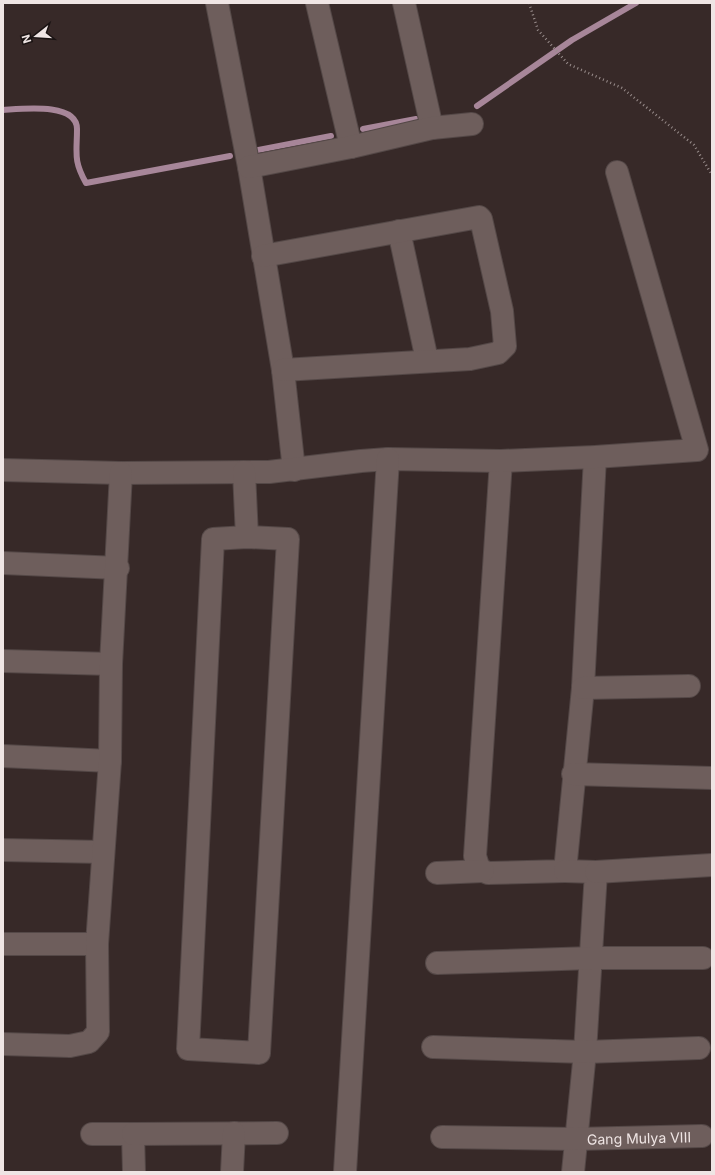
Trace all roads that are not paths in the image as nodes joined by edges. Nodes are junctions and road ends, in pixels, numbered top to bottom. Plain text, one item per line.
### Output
1 (217, 3) edge
2 (317, 3) edge
3 (404, 3) edge
4 (472, 124) dead end
5 (432, 128) junction
6 (351, 147) junction
7 (249, 167) junction
8 (617, 172) dead end
9 (399, 231) junction
10 (263, 256) junction
11 (427, 360) junction
12 (283, 370) junction
13 (595, 457) junction
14 (388, 459) junction
15 (501, 461) junction
16 (3, 467) edge
17 (294, 470) junction
18 (244, 472) junction
19 (121, 473) junction
20 (247, 537) junction
21 (3, 563) edge
22 (118, 568) junction
23 (3, 661) edge
24 (111, 664) junction
25 (689, 686) dead end
26 (584, 688) junction
27 (3, 756) edge
28 (110, 761) junction
29 (574, 774) junction
30 (712, 778) edge
31 (3, 850) edge
32 (103, 852) junction
33 (712, 865) edge
34 (483, 871) junction
35 (565, 871) junction
36 (596, 872) junction
37 (437, 873) dead end
38 (3, 944) edge
39 (97, 944) junction
40 (592, 958) junction
41 (703, 958) dead end
42 (436, 963) dead end
43 (3, 1044) edge
44 (433, 1047) dead end
45 (699, 1048) dead end
46 (585, 1052) junction
47 (234, 1133) junction
48 (277, 1133) dead end
49 (92, 1134) dead end
50 (133, 1134) junction
51 (702, 1136) dead end
52 (442, 1137) dead end
53 (576, 1139) junction
54 (134, 1172) edge
55 (232, 1172) edge
56 (345, 1172) edge
57 (573, 1172) edge

1 - 7 street
2 - 6 street
3 - 5 street
4 - 5 street
5 - 6 street
6 - 7 street
7 - 10 street
8 - 13 street
9 - 10 street
9 - 11 street
9 - 11 street
10 - 12 street
11 - 12 street
12 - 17 street
13 - 15 street
13 - 26 street
14 - 15 street
14 - 17 street
14 - 56 street
15 - 34 street
16 - 19 street
17 - 18 street
18 - 19 street
18 - 20 street
19 - 22 street
20 - 20 street
21 - 22 street
22 - 24 street
23 - 24 street
24 - 28 street
25 - 26 street
26 - 29 street
27 - 28 street
28 - 32 street
29 - 30 street
29 - 35 street
31 - 32 street
32 - 39 street
33 - 36 street
34 - 35 street
34 - 37 street
35 - 36 street
36 - 40 street
38 - 39 street
39 - 43 street
40 - 41 street
40 - 42 street
40 - 46 street
44 - 46 street
45 - 46 street
46 - 53 street
47 - 48 street
47 - 50 street
47 - 55 street
49 - 50 street
50 - 54 street
51 - 53 street, Gang Mulya VIII
52 - 53 street, Gang Mulya VIII
53 - 57 street

